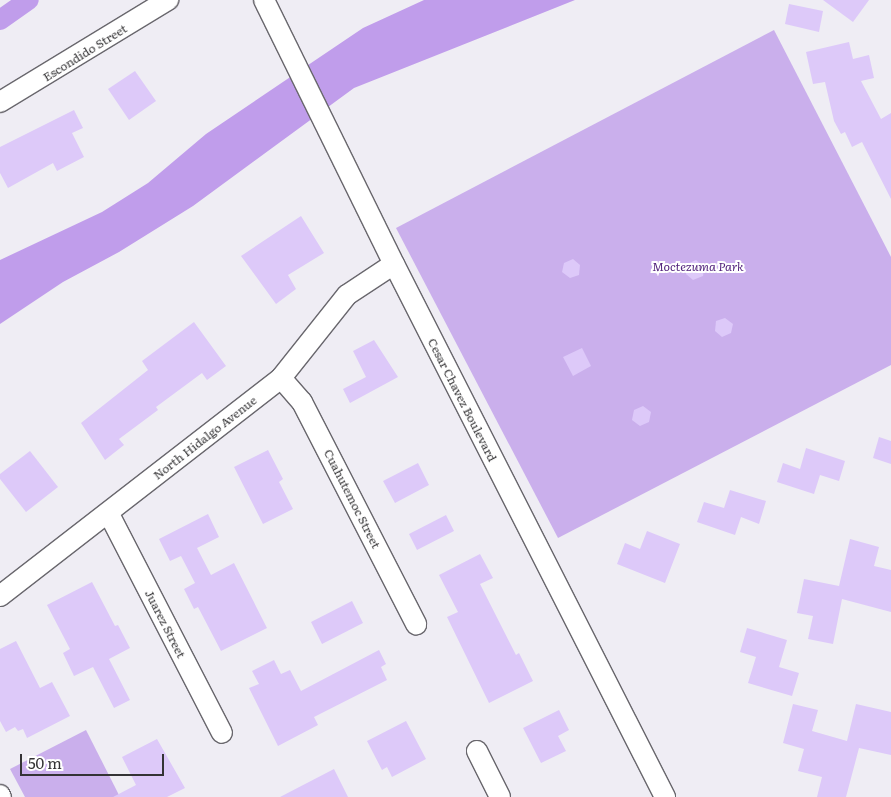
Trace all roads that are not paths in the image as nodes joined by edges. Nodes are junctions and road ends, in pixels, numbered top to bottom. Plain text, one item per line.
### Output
1 (168, 0) edge
2 (264, 0) edge
3 (0, 102) edge
4 (394, 264) junction
5 (281, 378) junction
6 (109, 514) junction
7 (0, 596) edge
8 (416, 624) dead end
9 (222, 733) dead end
10 (477, 752) dead end
11 (500, 797) edge
12 (665, 797) edge

1 - 3 street, Escondido Street
2 - 4 street, Cesar Chavez Boulevard
4 - 5 street, North Hidalgo Avenue
4 - 12 street, Cesar Chavez Boulevard
5 - 6 street, North Hidalgo Avenue
5 - 8 street, Cuahutemoc Street
6 - 7 street, North Hidalgo Avenue
6 - 9 street, Juarez Street
10 - 11 street

